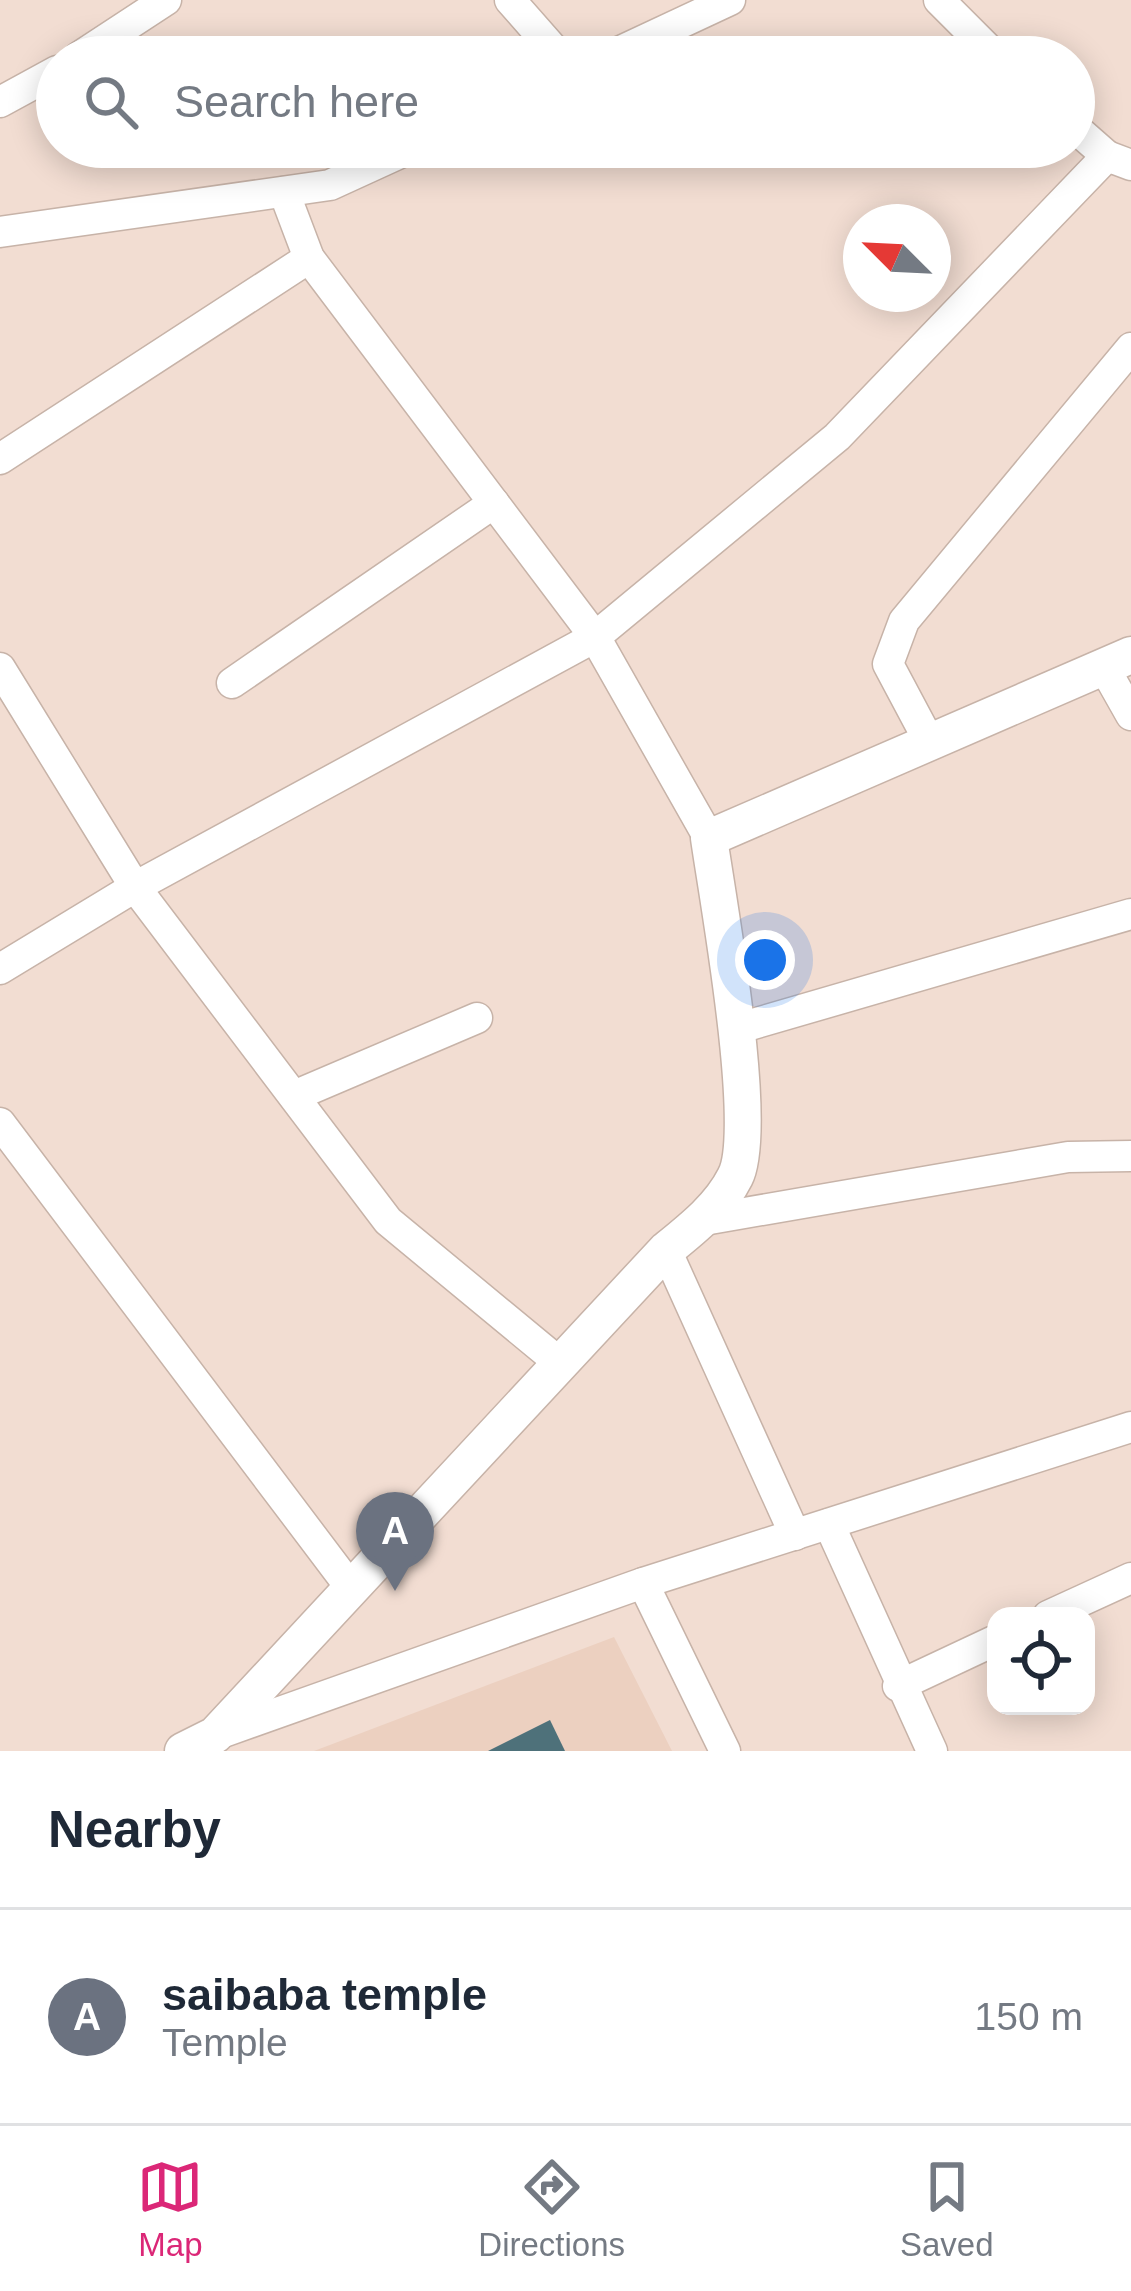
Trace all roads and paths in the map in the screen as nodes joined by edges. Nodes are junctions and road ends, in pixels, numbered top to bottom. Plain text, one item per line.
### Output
1 (166, 0) edge
2 (510, 0) edge
3 (730, 0) edge
4 (939, 0) edge
5 (111, 36) edge
6 (542, 36) edge
7 (653, 36) edge
8 (975, 36) edge
9 (36, 82) edge
10 (0, 102) edge
11 (1119, 160) edge
12 (367, 168) edge
13 (284, 192) junction
14 (0, 232) edge
15 (309, 258) junction
16 (1131, 348) edge
17 (0, 459) edge
18 (494, 503) junction
19 (595, 637) junction
20 (1118, 662) edge
21 (0, 668) edge
22 (232, 683) dead end
23 (1131, 715) edge
24 (930, 743) junction
25 (709, 838) junction
26 (135, 887) junction
27 (1131, 914) edge
28 (0, 969) edge
29 (477, 1018) dead end
30 (736, 1029) junction
31 (294, 1096) junction
32 (0, 1123) edge
33 (1131, 1156) edge
34 (704, 1220) junction
35 (666, 1250) junction
36 (561, 1364) junction
37 (1131, 1427) edge
38 (829, 1524) junction
39 (795, 1535) junction
40 (1131, 1578) edge
41 (644, 1583) junction
42 (352, 1588) junction
43 (1068, 1607) edge
44 (987, 1644) edge
45 (898, 1686) junction
46 (199, 1743) edge
47 (725, 1751) edge
48 (932, 1751) edge

1 - 5 street
2 - 6 street
3 - 7 street
4 - 8 street
9 - 10 street
11 - 19 street
12 - 13 street
13 - 14 street
13 - 15 street
15 - 17 street
15 - 18 street
16 - 24 street
18 - 19 street
18 - 22 street
19 - 25 street
19 - 26 street
20 - 23 street
20 - 24 street
21 - 26 street
24 - 25 street
25 - 30 street
26 - 28 street
26 - 31 street
27 - 30 street
29 - 31 street
30 - 34 street
31 - 36 street
32 - 42 street
33 - 34 street
34 - 35 street
35 - 36 street
35 - 39 street
36 - 42 street
37 - 38 street
38 - 39 street
38 - 45 street
39 - 41 street
40 - 43 street
41 - 46 street
41 - 47 street
42 - 46 street
44 - 45 street
45 - 48 street

